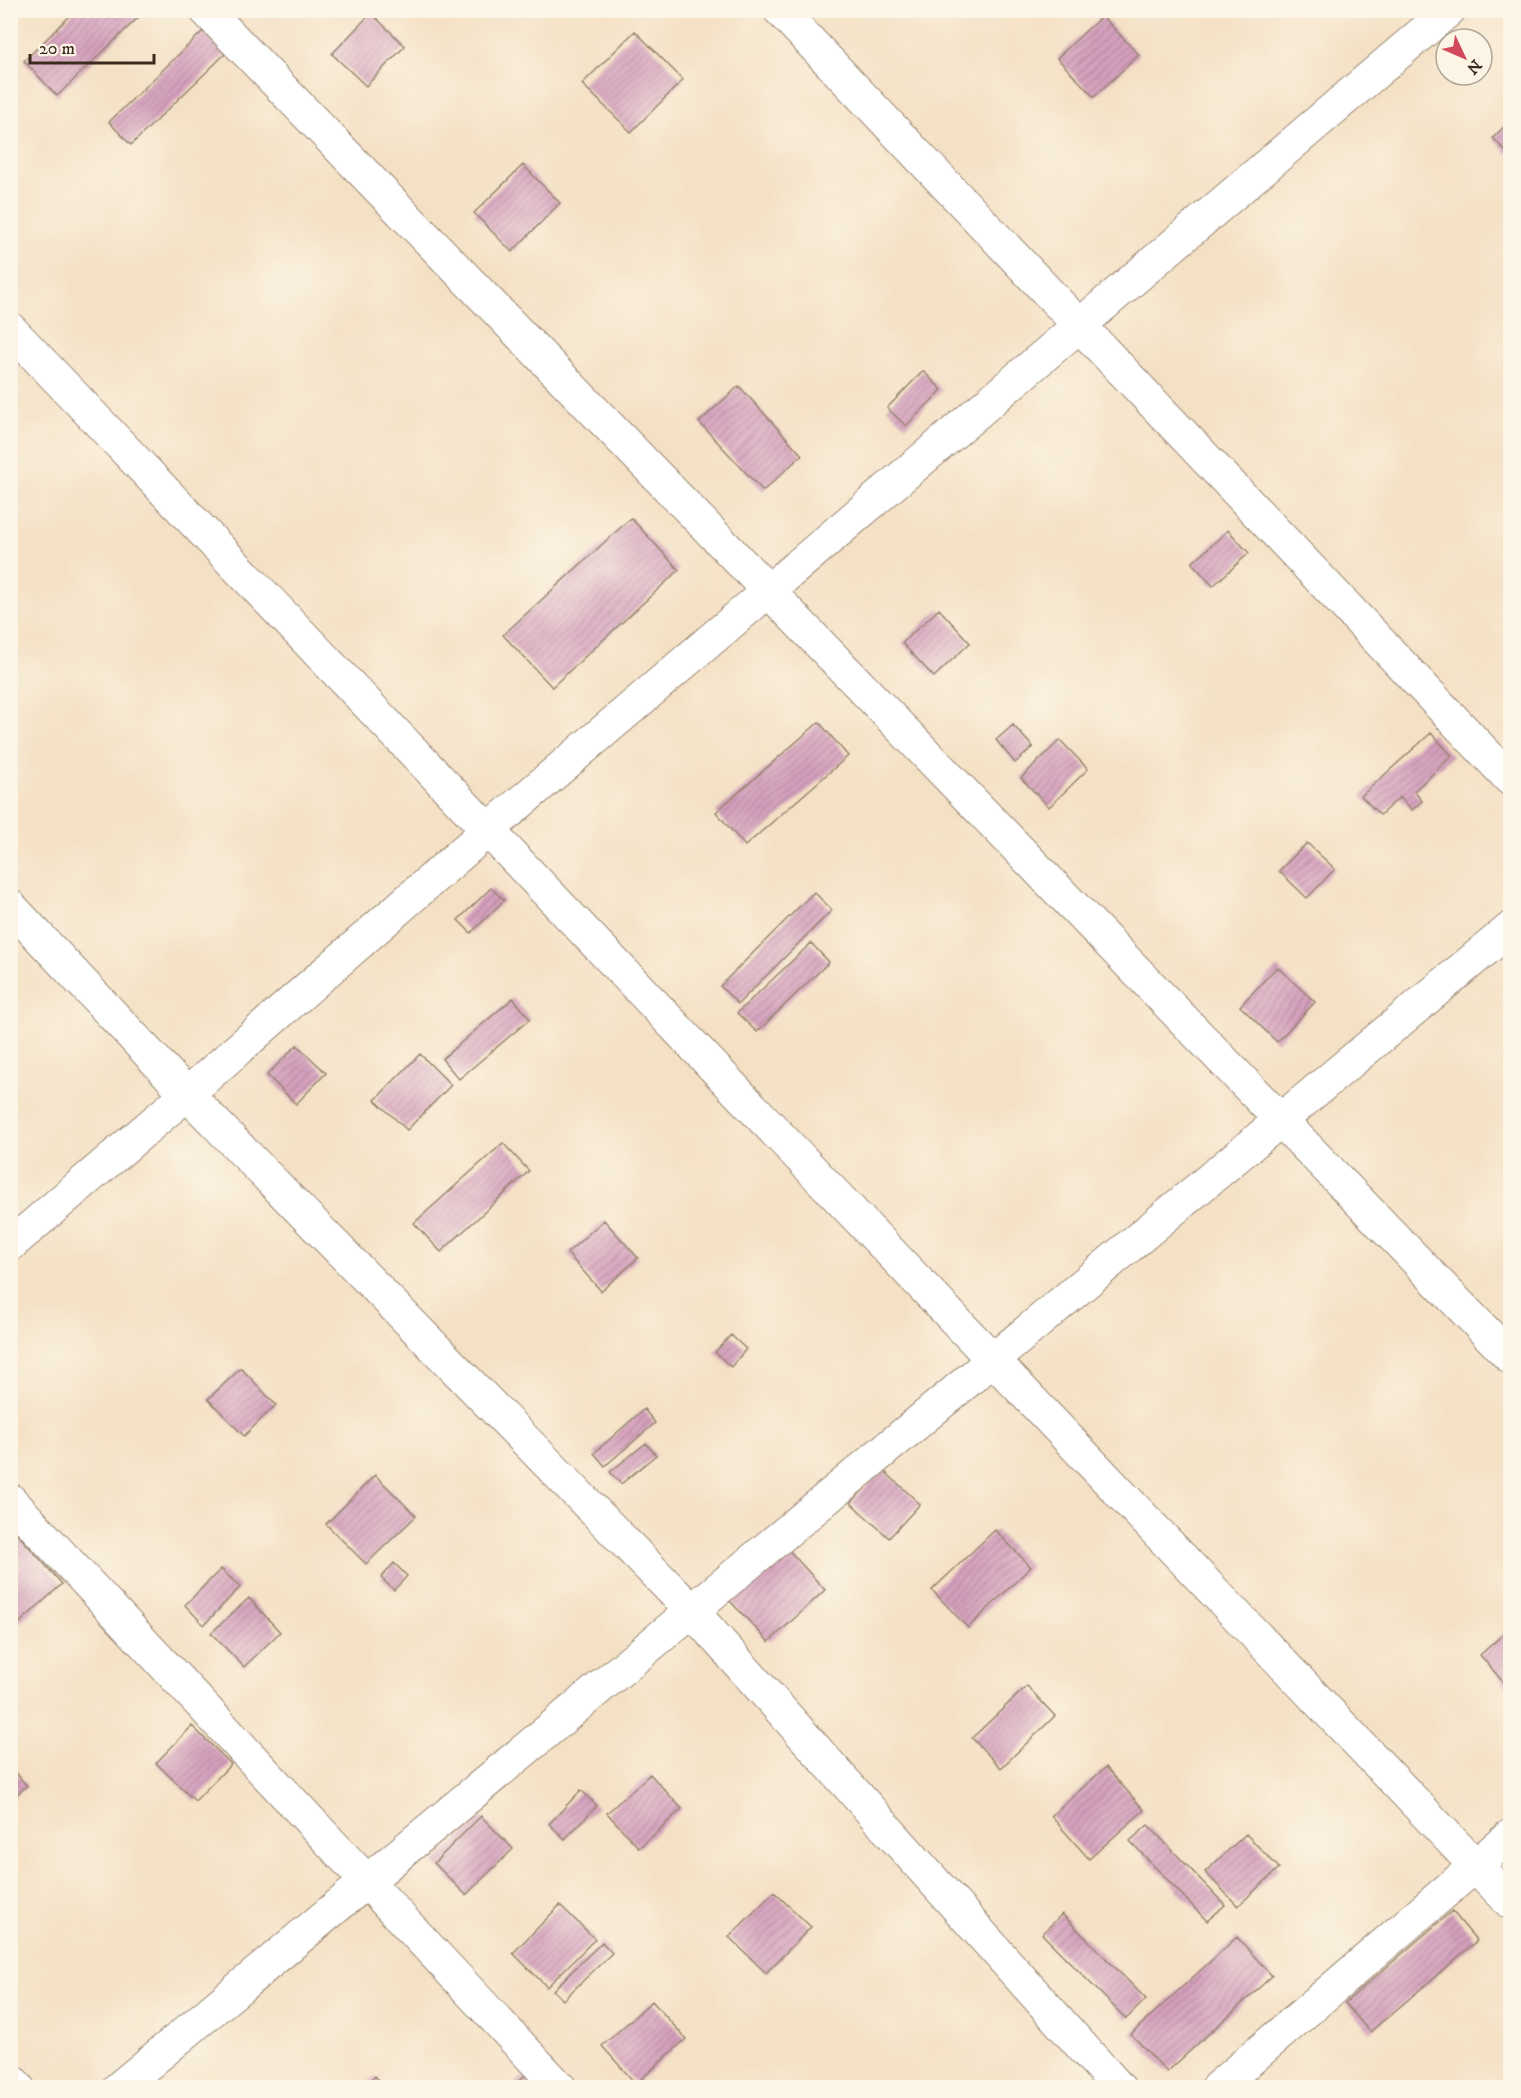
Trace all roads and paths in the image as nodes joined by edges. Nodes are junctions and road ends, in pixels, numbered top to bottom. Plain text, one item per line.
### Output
1 (206, 10) edge
2 (1449, 10) edge
3 (781, 11) edge
4 (1079, 326) junction
5 (10, 329) edge
6 (769, 591) junction
7 (1510, 779) edge
8 (488, 830) junction
9 (10, 906) edge
10 (1510, 929) edge
11 (187, 1094) junction
12 (1282, 1120) junction
13 (10, 1245) edge
14 (1510, 1357) edge
15 (993, 1360) junction
16 (10, 1500) edge
17 (692, 1611) junction
18 (1510, 1836) edge
19 (1476, 1865) junction
20 (368, 1882) junction
21 (1510, 1902) edge
22 (10, 2079) edge
23 (18, 2088) edge
24 (119, 2088) edge
25 (560, 2088) edge
26 (1119, 2088) edge
27 (1216, 2088) edge

1 - 6 street
2 - 4 street
3 - 4 street
4 - 6 street
4 - 7 street
5 - 8 street
6 - 8 street
6 - 12 street
8 - 11 street
8 - 15 street
9 - 11 street
10 - 12 street
11 - 13 street
11 - 17 street
12 - 14 street
12 - 15 street
15 - 17 street
15 - 19 street
16 - 20 street
17 - 20 street
17 - 26 street
18 - 19 street
19 - 21 street
19 - 27 street
20 - 24 street
20 - 25 street
22 - 23 street

